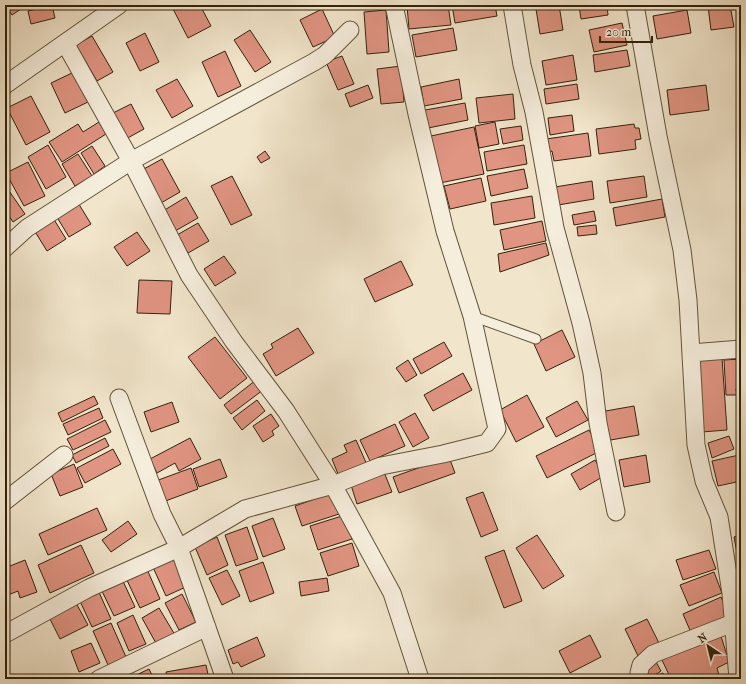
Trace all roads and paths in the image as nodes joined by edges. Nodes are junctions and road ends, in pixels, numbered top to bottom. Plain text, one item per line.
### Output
1 (394, 5) edge
2 (512, 5) edge
3 (635, 5) edge
4 (115, 6) edge
5 (350, 30) dead end
6 (65, 43) junction
7 (5, 86) edge
8 (131, 161) junction
9 (5, 248) edge
10 (472, 316) junction
11 (536, 339) dead end
12 (741, 349) edge
13 (691, 354) junction
14 (118, 398) dead end
15 (64, 455) dead end
16 (333, 485) junction
17 (5, 501) edge
18 (616, 512) dead end
19 (179, 548) junction
20 (734, 623) junction
21 (207, 627) junction
22 (5, 634) edge
23 (639, 673) dead end
24 (99, 679) edge
25 (225, 679) edge
26 (420, 679) edge
27 (738, 679) edge

1 - 10 street
2 - 18 street
3 - 13 street
4 - 6 street
5 - 8 street
6 - 7 street
6 - 8 street
8 - 9 street
8 - 16 street
10 - 11 lane
10 - 16 street
12 - 13 street
13 - 20 street
14 - 19 street
15 - 17 street
16 - 19 street
16 - 26 street
19 - 21 street
19 - 22 street
20 - 23 street
20 - 27 street
21 - 24 street
21 - 25 street

